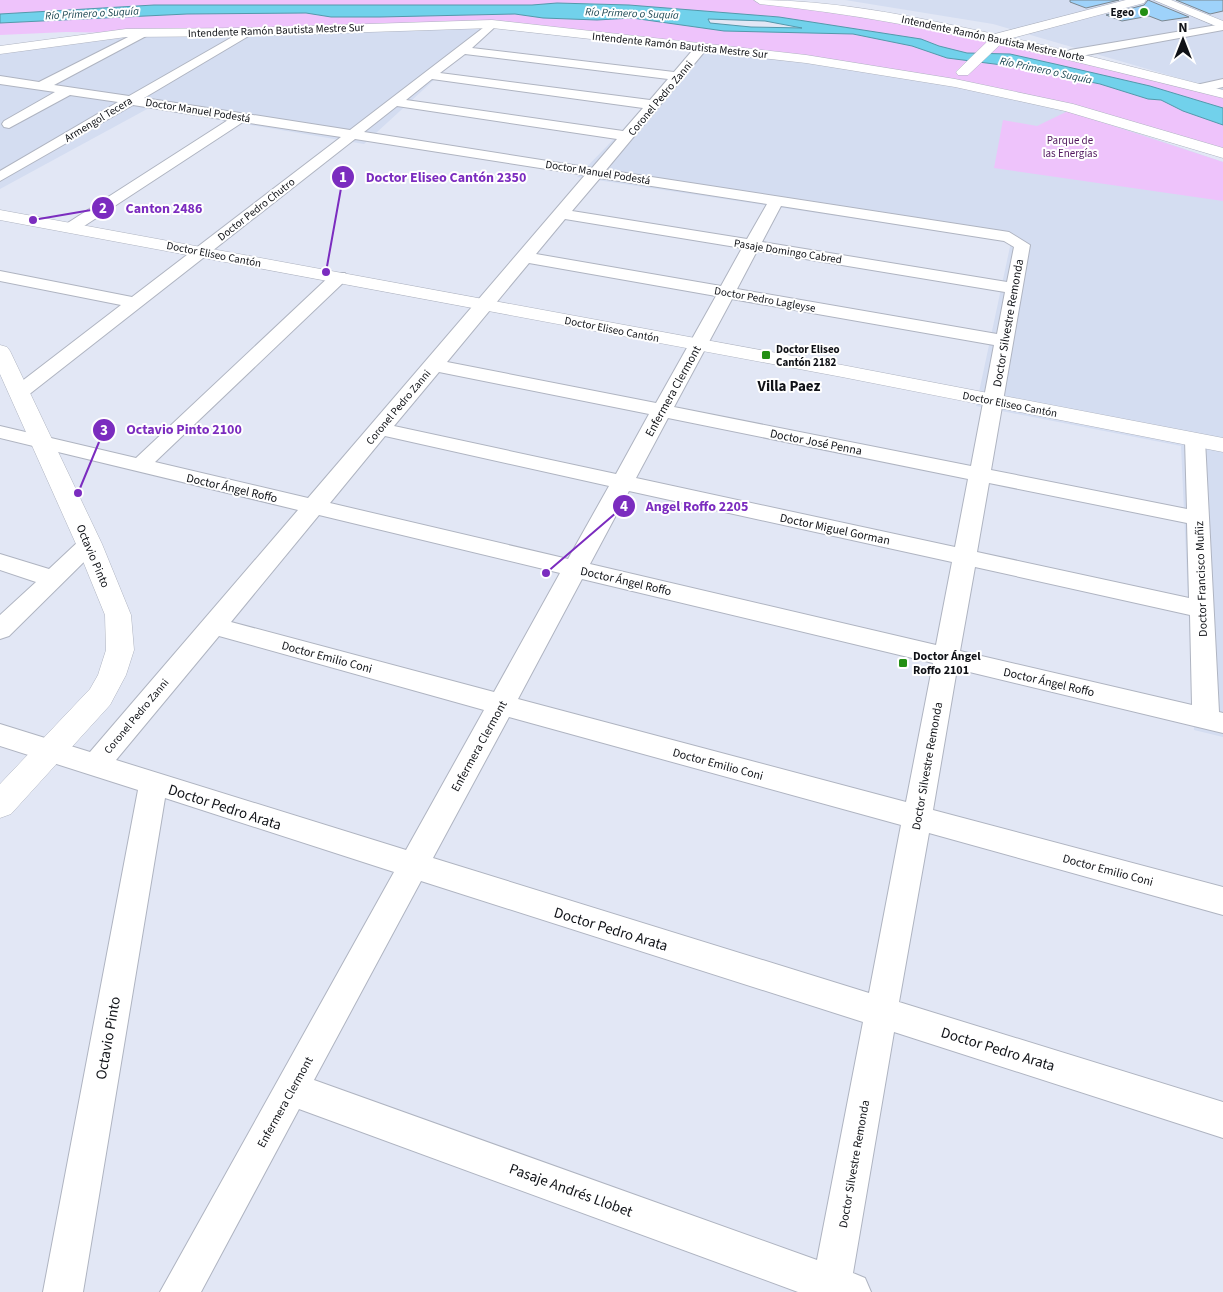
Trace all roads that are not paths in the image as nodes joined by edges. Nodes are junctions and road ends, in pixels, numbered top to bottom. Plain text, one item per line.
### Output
1 (760, 0) edge
2 (1110, 0) edge
3 (1140, 0) edge
4 (1160, 0) edge
5 (792, 1) edge
6 (492, 24) junction
7 (1223, 26) edge
8 (248, 32) junction
9 (126, 33) junction
10 (144, 33) junction
11 (9, 35) dead end
12 (997, 39) junction
13 (676, 45) junction
14 (701, 48) junction
15 (0, 50) edge
16 (462, 50) junction
17 (1070, 54) junction
18 (962, 74) junction
19 (429, 75) junction
20 (678, 76) junction
21 (0, 80) edge
22 (1223, 83) edge
23 (42, 86) junction
24 (1201, 88) junction
25 (69, 90) junction
26 (1223, 94) edge
27 (130, 100) junction
28 (394, 102) junction
29 (654, 105) junction
30 (241, 117) junction
31 (1114, 119) junction
32 (9, 124) dead end
33 (352, 134) junction
34 (628, 136) junction
35 (1223, 153) edge
36 (597, 172) junction
37 (0, 177) edge
38 (777, 200) junction
39 (562, 214) junction
40 (0, 215) edge
41 (72, 227) junction
42 (1018, 240) joint
43 (753, 245) junction
44 (201, 252) junction
45 (525, 257) junction
46 (0, 276) edge
47 (339, 277) junction
48 (1014, 288) junction
49 (727, 292) junction
50 (135, 303) junction
51 (484, 305) junction
52 (1004, 341) junction
53 (698, 345) junction
54 (0, 351) edge
55 (434, 365) junction
56 (24, 400) junction
57 (994, 401) junction
58 (662, 411) junction
59 (379, 429) junction
60 (0, 431) edge
61 (1195, 440) junction
62 (44, 443) junction
63 (1223, 445) edge
64 (139, 466) junction
65 (980, 474) junction
66 (623, 482) junction
67 (313, 507) junction
68 (1198, 518) junction
69 (89, 544) junction
70 (965, 557) junction
71 (0, 562) edge
72 (576, 569) junction
73 (52, 579) junction
74 (1202, 609) junction
75 (212, 626) junction
76 (0, 630) edge
77 (946, 657) junction
78 (502, 704) junction
79 (1215, 721) edge
80 (0, 735) edge
81 (50, 753) junction
82 (95, 766) junction
83 (153, 784) junction
84 (0, 805) edge
85 (917, 818) junction
86 (413, 866) junction
87 (1223, 901) edge
88 (881, 1013) junction
89 (292, 1089) junction
90 (1223, 1120) edge
91 (837, 1290) edge
92 (63, 1292) edge
93 (180, 1292) edge

1 - 5 main road, Intendente Ramón Bautista Mestre Norte
2 - 12 main road
3 - 12 main road
4 - 7 main road
5 - 12 main road, Intendente Ramón Bautista Mestre Norte
6 - 8 main road, Intendente Ramón Bautista Mestre Sur
6 - 13 main road, Intendente Ramón Bautista Mestre Sur
6 - 16 street, Doctor Pedro Chutro
7 - 17 street
8 - 10 main road, Intendente Ramón Bautista Mestre Sur
8 - 27 street, Armengol Tecera
9 - 10 main road, Intendente Ramón Bautista Mestre Sur
9 - 11 main road, Intendente Ramón Bautista Mestre Sur
9 - 15 main road, Intendente Ramón Bautista Mestre Sur
10 - 23 street
12 - 17 main road, Intendente Ramón Bautista Mestre Norte
12 - 18 main road
13 - 14 main road, Intendente Ramón Bautista Mestre Sur
13 - 18 main road
14 - 20 street, Coronel Pedro Zanni
14 - 31 main road, Intendente Ramón Bautista Mestre Sur
16 - 19 street, Doctor Pedro Chutro
16 - 20 street
17 - 24 main road, Intendente Ramón Bautista Mestre Norte
18 - 31 main road
19 - 28 street, Doctor Pedro Chutro
19 - 29 street
20 - 29 street, Coronel Pedro Zanni
21 - 23 street, Doctor Manuel Podestá
22 - 24 street
23 - 25 street, Doctor Manuel Podestá
24 - 26 main road, Intendente Ramón Bautista Mestre Norte
25 - 27 street, Doctor Manuel Podestá
25 - 32 street
27 - 30 street, Doctor Manuel Podestá
27 - 37 street, Armengol Tecera
28 - 33 street, Doctor Pedro Chutro
28 - 34 street
29 - 34 street, Coronel Pedro Zanni
30 - 33 street, Doctor Manuel Podestá
30 - 41 street
31 - 35 main road, Intendente Ramón Bautista Mestre Sur
33 - 36 street, Doctor Manuel Podestá
33 - 44 street, Doctor Pedro Chutro
34 - 36 street, Coronel Pedro Zanni
36 - 38 street, Doctor Manuel Podestá
36 - 39 street, Coronel Pedro Zanni
38 - 42 street, Doctor Manuel Podestá
38 - 43 street, Enfermera Clermont
39 - 43 street, Pasaje Domingo Cabred
39 - 45 street, Coronel Pedro Zanni
40 - 41 main road, Doctor Eliseo Cantón
41 - 44 main road, Doctor Eliseo Cantón
42 - 48 street, Doctor Silvestre Remonda
43 - 48 street, Pasaje Domingo Cabred
43 - 49 street, Enfermera Clermont
44 - 47 main road, Doctor Eliseo Cantón
44 - 50 street, Doctor Pedro Chutro
45 - 49 street, Doctor Pedro Lagleyse
45 - 51 street, Coronel Pedro Zanni
46 - 50 street
47 - 51 main road, Doctor Eliseo Cantón
47 - 64 street
48 - 52 street, Doctor Silvestre Remonda
49 - 52 street, Doctor Pedro Lagleyse
49 - 53 street, Enfermera Clermont
50 - 56 street, Doctor Pedro Chutro
51 - 53 main road, Doctor Eliseo Cantón
51 - 55 street, Coronel Pedro Zanni
52 - 57 street, Doctor Silvestre Remonda
53 - 57 main road, Doctor Eliseo Cantón
53 - 58 street, Enfermera Clermont
54 - 56 main road, Octavio Pinto
55 - 58 street, Doctor José Penna
55 - 59 street, Coronel Pedro Zanni
56 - 60 street, Doctor Pedro Chutro
56 - 62 main road, Octavio Pinto
57 - 61 main road, Doctor Eliseo Cantón
57 - 65 street, Doctor Silvestre Remonda
58 - 65 street, Doctor José Penna
58 - 66 street, Enfermera Clermont
59 - 66 street, Doctor Miguel Gorman
59 - 67 street, Coronel Pedro Zanni
60 - 62 street, Doctor Ángel Roffo
61 - 63 main road, Doctor Eliseo Cantón
61 - 68 street, Doctor Francisco Muñiz
62 - 64 street, Doctor Ángel Roffo
62 - 69 main road, Octavio Pinto
64 - 67 street, Doctor Ángel Roffo
65 - 68 street, Doctor José Penna
65 - 70 street, Doctor Silvestre Remonda
66 - 70 street, Doctor Miguel Gorman
66 - 72 street, Enfermera Clermont
67 - 72 street, Doctor Ángel Roffo
67 - 75 street, Coronel Pedro Zanni
68 - 74 street, Doctor Francisco Muñiz
69 - 73 street
69 - 81 main road, Octavio Pinto
70 - 74 street, Doctor Miguel Gorman
70 - 77 street, Doctor Silvestre Remonda
71 - 73 street
72 - 77 street, Doctor Ángel Roffo
72 - 78 street, Enfermera Clermont
73 - 76 street
74 - 79 street, Doctor Francisco Muñiz
75 - 78 street, Doctor Emilio Coni
75 - 82 street, Coronel Pedro Zanni
77 - 79 street, Doctor Ángel Roffo
77 - 85 street, Doctor Silvestre Remonda
78 - 85 street, Doctor Emilio Coni
78 - 86 street, Enfermera Clermont
80 - 81 street, Doctor Pedro Arata
81 - 82 street, Doctor Pedro Arata
81 - 84 main road
82 - 83 street, Doctor Pedro Arata
83 - 86 street, Doctor Pedro Arata
83 - 92 street, Octavio Pinto
85 - 87 street, Doctor Emilio Coni
85 - 88 street, Doctor Silvestre Remonda
86 - 88 street, Doctor Pedro Arata
86 - 89 street, Enfermera Clermont
88 - 90 street, Doctor Pedro Arata
88 - 91 street, Doctor Silvestre Remonda
89 - 91 street, Pasaje Andrés Llobet
89 - 93 street, Enfermera Clermont

